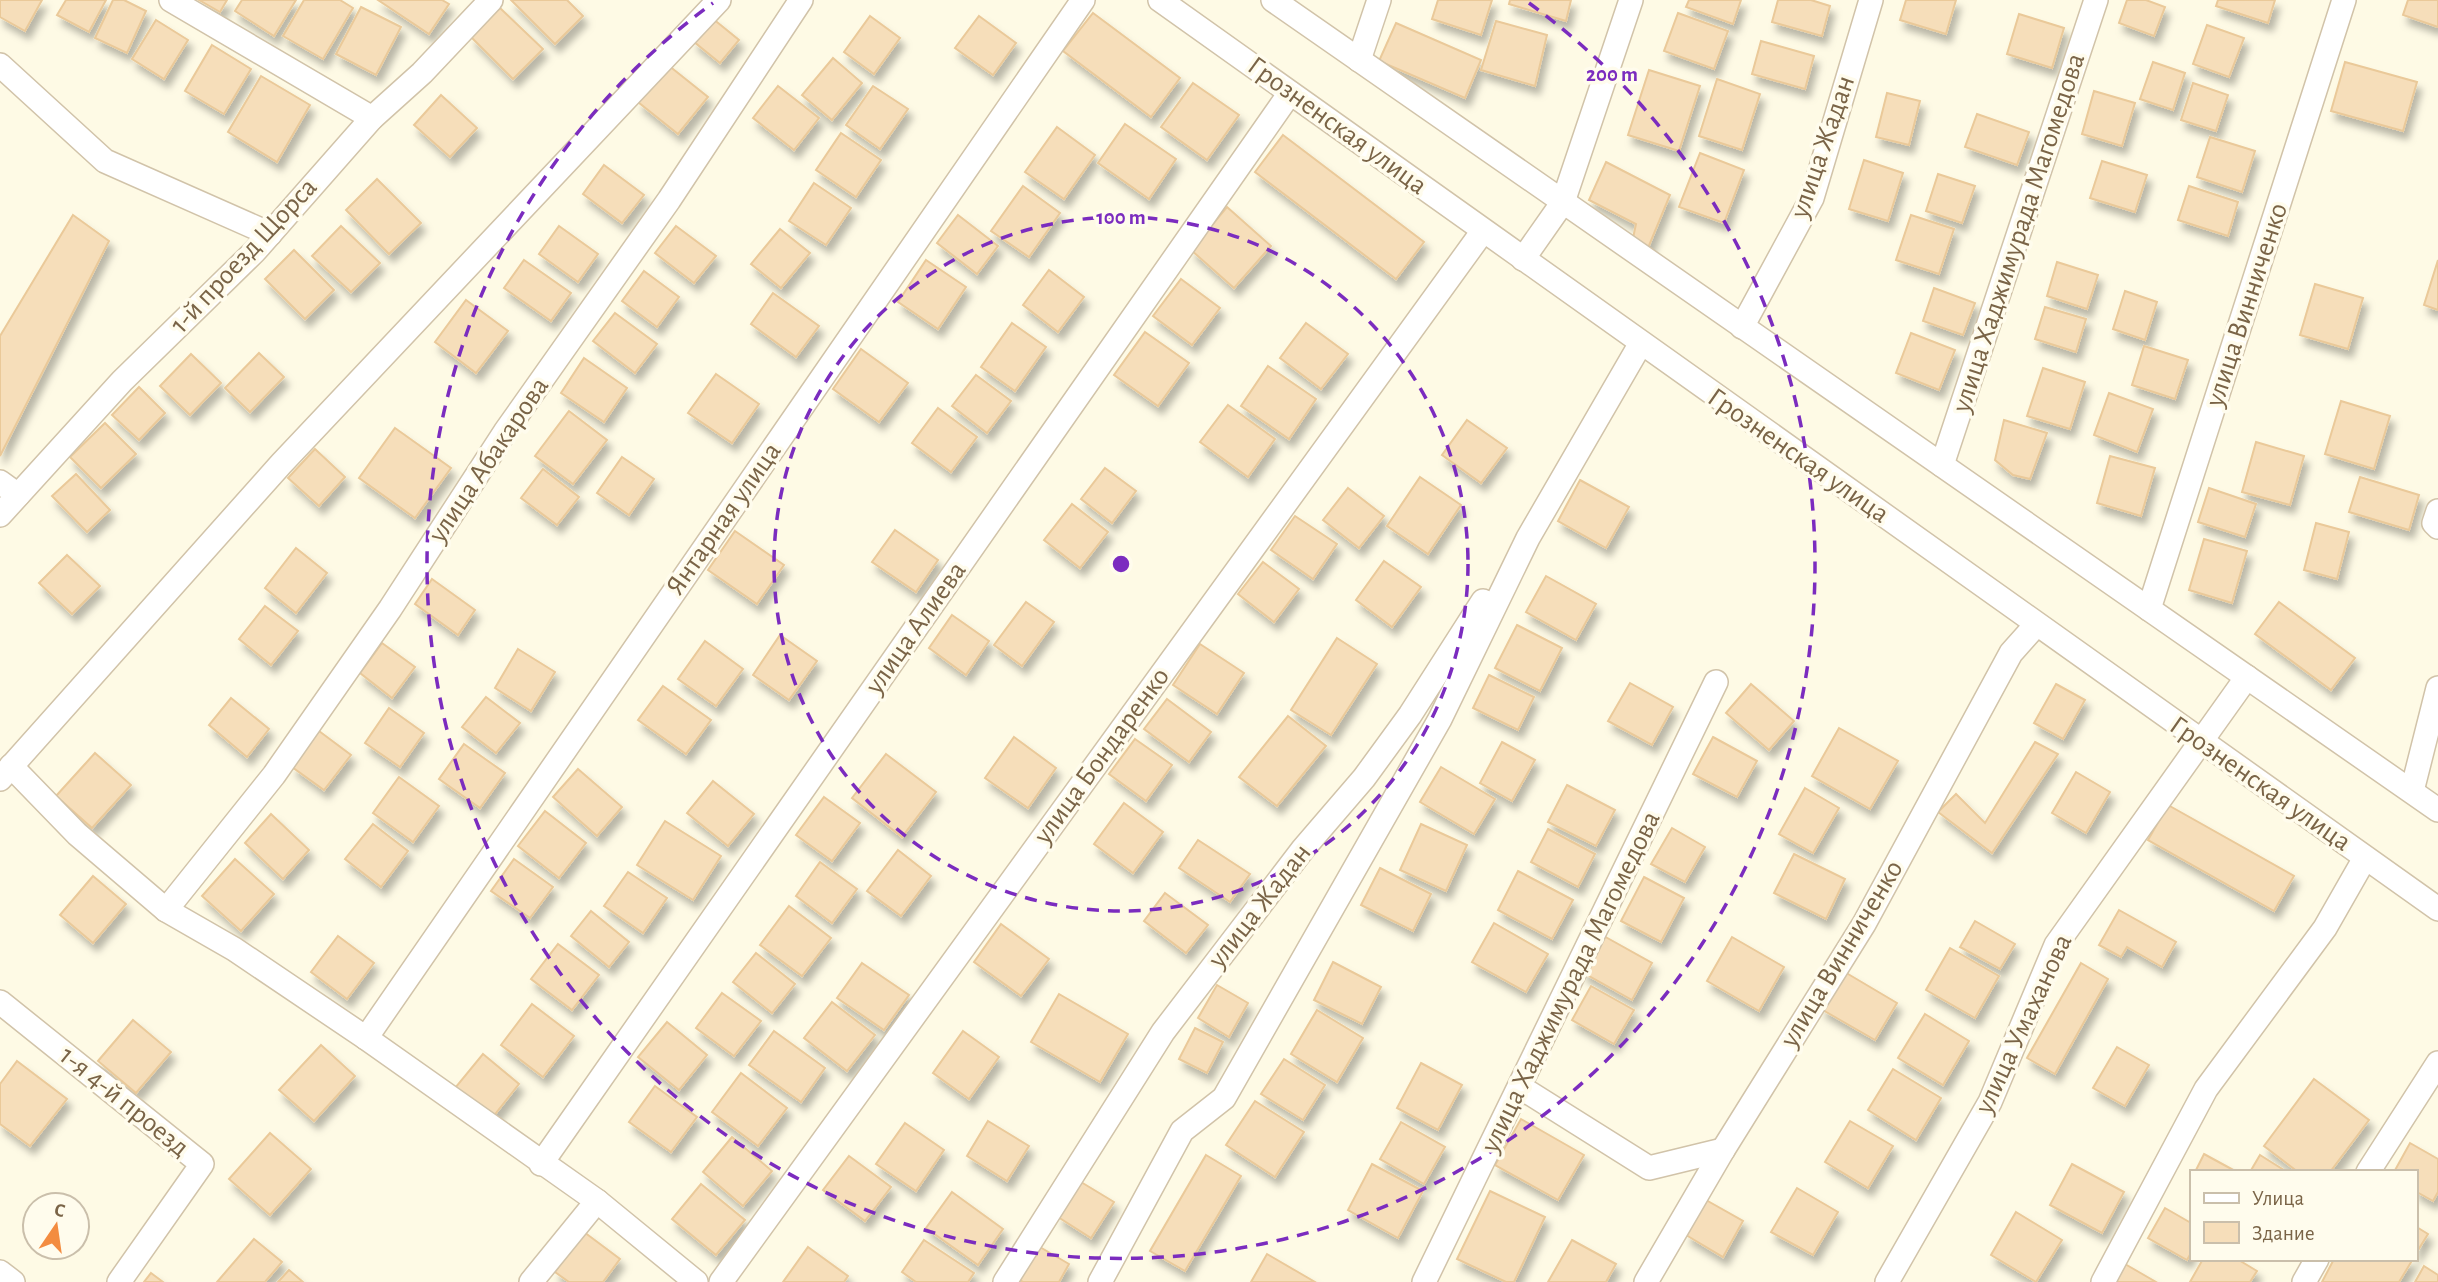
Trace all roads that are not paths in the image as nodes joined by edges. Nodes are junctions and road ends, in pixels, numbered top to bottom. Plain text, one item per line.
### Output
1 (171, 0) edge
2 (491, 0) edge
3 (719, 0) edge
4 (800, 0) edge
5 (1083, 0) edge
6 (1160, 0) edge
7 (1273, 0) edge
8 (1379, 0) edge
9 (1631, 0) edge
10 (1871, 0) edge
11 (2096, 0) edge
12 (2344, 0) edge
13 (1359, 60) junction
14 (0, 65) edge
15 (1290, 93) junction
16 (372, 118) junction
17 (1563, 202) junction
18 (1483, 230) junction
19 (270, 234) junction
20 (1523, 259) junction
21 (1742, 327) junction
22 (1641, 343) junction
23 (1942, 465) junction
24 (9, 488) edge
25 (2438, 512) edge
26 (0, 515) edge
27 (2438, 527) edge
28 (1528, 538) junction
29 (2149, 609) junction
30 (2036, 625) junction
31 (2247, 677) junction
32 (1716, 682) dead end
33 (2438, 688) edge
34 (2200, 741) junction
35 (5, 772) edge
36 (2412, 792) junction
37 (2438, 810) edge
38 (2365, 858) junction
39 (2438, 909) edge
40 (166, 910) junction
41 (0, 1002) edge
42 (366, 1038) junction
43 (2438, 1063) edge
44 (1520, 1087) junction
45 (1723, 1150) junction
46 (541, 1164) junction
47 (2369, 1170) edge
48 (597, 1202) junction
49 (2316, 1261) edge
50 (0, 1272) edge
51 (13, 1282) edge
52 (119, 1282) edge
53 (531, 1282) edge
54 (696, 1282) edge
55 (721, 1282) edge
56 (1005, 1282) edge
57 (1100, 1282) edge
58 (1424, 1282) edge
59 (1646, 1282) edge
60 (1887, 1282) edge
61 (2103, 1282) edge
62 (2304, 1282) edge

1 - 16 street
2 - 16 street, 1-й проезд Щорса
3 - 35 street
4 - 40 street, улица Абакарова
5 - 42 street, Янтарная улица
6 - 15 street, Грозненская улица
7 - 13 street
8 - 13 street
9 - 17 street
10 - 21 street, улица Жадан
11 - 23 street, улица Хаджимурада Магомедова
12 - 29 street, улица Винниченко
13 - 17 street
14 - 19 street
15 - 18 street, Грозненская улица
15 - 46 street, улица Алиева
16 - 19 street, 1-й проезд Щорса
17 - 20 street
17 - 21 street
18 - 20 street, Грозненская улица
18 - 55 street, улица Бондаренко
19 - 24 street, 1-й проезд Щорса
20 - 22 street, Грозненская улица
21 - 23 street
22 - 28 street
22 - 30 street, Грозненская улица
23 - 29 street
24 - 26 street, 1-й проезд Щорса
25 - 27 street
28 - 56 street, улица Жадан
28 - 57 street
29 - 31 street
30 - 34 street, Грозненская улица
30 - 45 street, улица Винниченко
31 - 34 street, улица Умаханова
31 - 36 street
32 - 44 street, улица Хаджимурада Магомедова
33 - 36 street
34 - 38 street, Грозненская улица
34 - 60 street, улица Умаханова
35 - 40 street
36 - 37 street
38 - 39 street, Грозненская улица
38 - 61 street
40 - 42 street
41 - 52 street, 1-я 4-й проезд
42 - 46 street
43 - 47 street
44 - 45 street
44 - 58 street, улица Хаджимурада Магомедова
45 - 59 street, улица Винниченко
46 - 48 street
48 - 53 street
48 - 54 street
49 - 62 street
50 - 51 street

